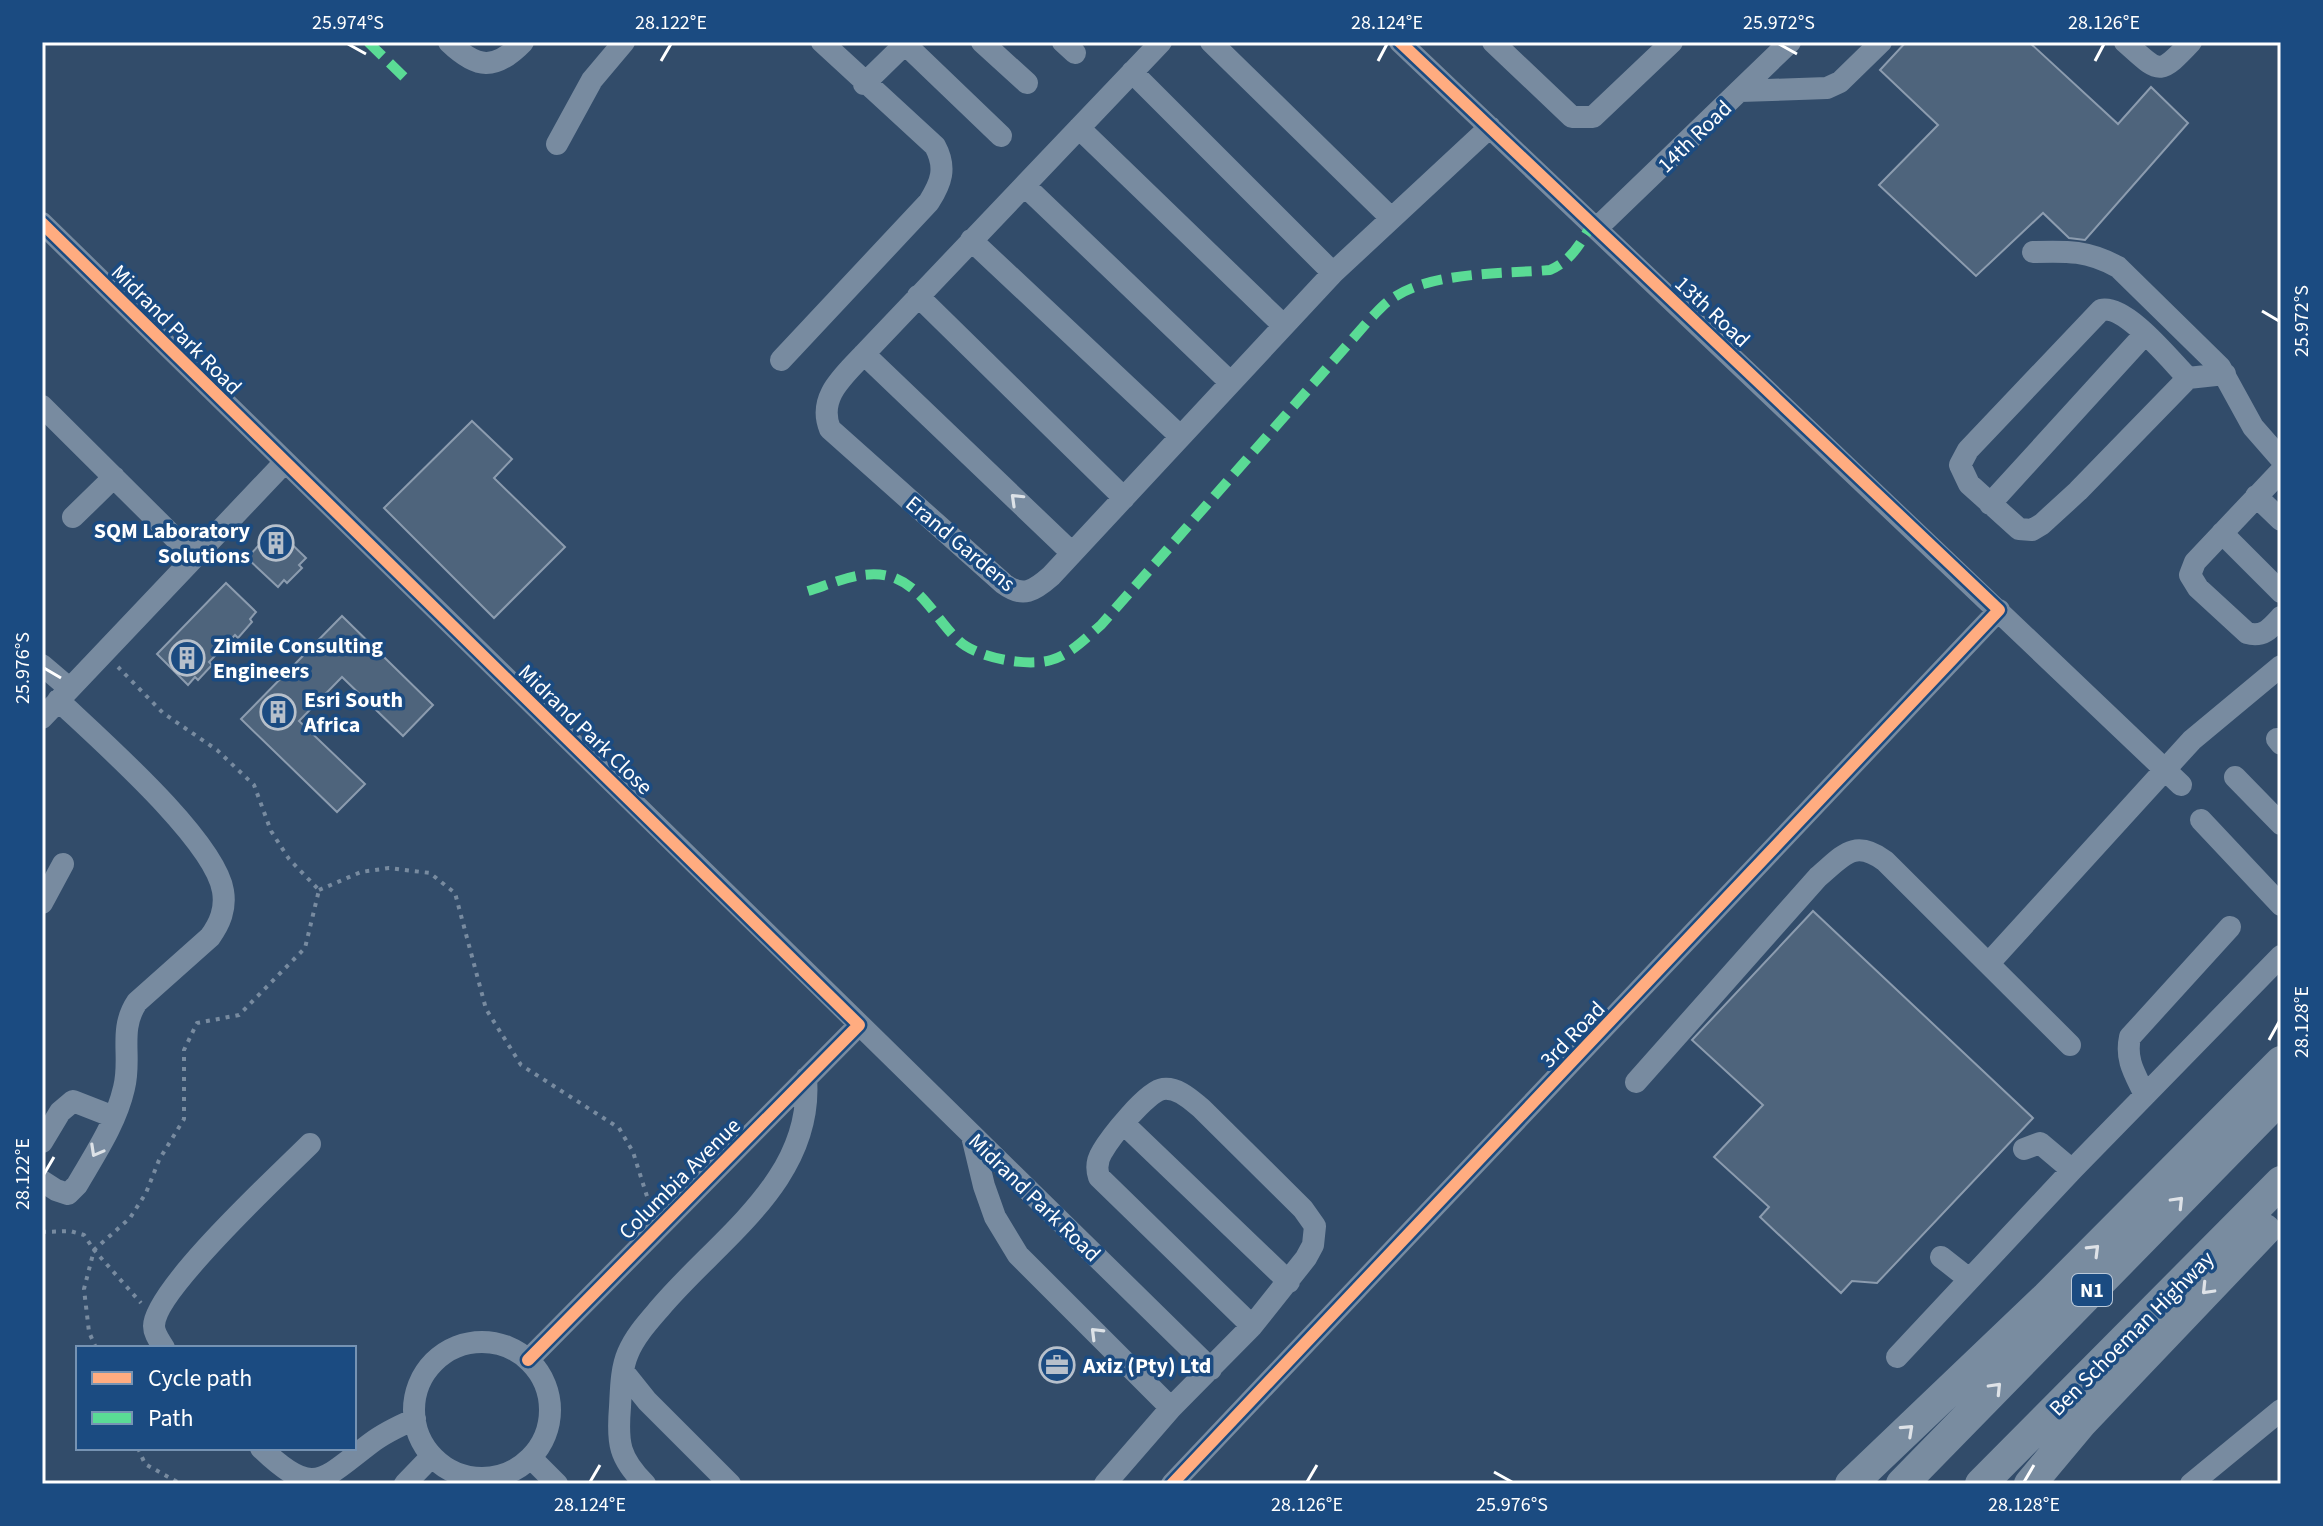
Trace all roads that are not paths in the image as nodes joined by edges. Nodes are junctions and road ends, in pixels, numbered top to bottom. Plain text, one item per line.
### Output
1 (449, 42) edge
2 (523, 42) edge
3 (624, 42) edge
4 (822, 42) edge
5 (982, 42) edge
6 (1161, 42) edge
7 (1211, 42) edge
8 (1400, 42) edge
9 (1493, 42) edge
10 (1672, 42) edge
11 (1790, 42) edge
12 (1881, 42) edge
13 (2125, 42) edge
14 (2191, 42) edge
15 (905, 43) edge
16 (1132, 72) junction
17 (1027, 83) dead end
18 (864, 84) junction
19 (1740, 91) junction
20 (1490, 127) junction
21 (1079, 128) junction
22 (1001, 136) dead end
23 (557, 144) dead end
24 (1025, 186) junction
25 (1391, 218) junction
26 (42, 223) edge
27 (1597, 228) junction
28 (971, 240) junction
29 (2033, 252) dead end
30 (1333, 273) junction
31 (918, 296) junction
32 (1283, 325) junction
33 (2145, 334) junction
34 (864, 354) junction
35 (781, 360) dead end
36 (2225, 374) junction
37 (2188, 378) junction
38 (1230, 382) junction
39 (42, 406) edge
40 (1180, 436) junction
41 (2281, 459) edge
42 (285, 462) junction
43 (2281, 471) edge
44 (114, 477) junction
45 (2256, 496) junction
46 (1124, 498) junction
47 (1990, 504) junction
48 (73, 517) dead end
49 (2281, 520) edge
50 (2222, 533) junction
51 (1072, 553) junction
52 (194, 557) junction
53 (2281, 592) edge
54 (1999, 610) junction
55 (2281, 617) edge
56 (42, 665) edge
57 (2281, 666) edge
58 (64, 694) junction
59 (42, 718) edge
60 (2173, 777) junction
61 (2235, 777) dead end
62 (2201, 820) dead end
63 (2281, 824) edge
64 (63, 864) dead end
65 (42, 903) edge
66 (2281, 905) edge
67 (2230, 927) dead end
68 (2281, 956) edge
69 (1989, 963) junction
70 (859, 1025) junction
71 (2070, 1045) dead end
72 (2281, 1062) edge
73 (806, 1078) junction
74 (1636, 1082) dead end
75 (2145, 1095) junction
76 (2281, 1097) edge
77 (114, 1117) junction
78 (1124, 1124) junction
79 (972, 1135) junction
80 (42, 1142) edge
81 (310, 1144) dead end
82 (2024, 1149) dead end
83 (2072, 1170) junction
84 (42, 1181) edge
85 (2281, 1182) edge
86 (2281, 1213) edge
87 (1941, 1257) dead end
88 (1969, 1279) junction
89 (1289, 1282) junction
90 (1252, 1326) junction
91 (163, 1346) edge
92 (1897, 1357) dead end
93 (528, 1360) junction
94 (1211, 1369) junction
95 (623, 1371) junction
96 (1171, 1408) junction
97 (2281, 1410) edge
98 (415, 1419) junction
99 (264, 1450) edge
100 (432, 1456) junction
101 (531, 1458) junction
102 (405, 1484) edge
103 (557, 1484) edge
104 (645, 1484) edge
105 (730, 1484) edge
106 (1105, 1484) edge
107 (1172, 1484) edge
108 (1851, 1484) edge
109 (1902, 1484) edge
110 (1981, 1484) edge
111 (2030, 1484) edge
112 (2191, 1484) edge

1 - 2 street
3 - 23 street
4 - 18 street
5 - 17 street
6 - 16 street, Erand Gardens
7 - 25 street
8 - 20 street, 13th Road
9 - 10 street
11 - 19 street, 14th Road
12 - 19 street
13 - 14 street
15 - 18 street
15 - 22 street
16 - 21 street, Erand Gardens
16 - 30 street
18 - 35 street
19 - 27 street, 14th Road
20 - 25 street, Erand Gardens
20 - 27 street, 13th Road
21 - 24 street, Erand Gardens
21 - 32 street
24 - 28 street, Erand Gardens
24 - 38 street
25 - 30 street, Erand Gardens
26 - 42 street, Midrand Park Road
27 - 54 street, 13th Road
28 - 31 street, Erand Gardens
28 - 40 street
29 - 36 street
30 - 32 street, Erand Gardens
31 - 34 street, Erand Gardens
31 - 46 street
32 - 38 street, Erand Gardens
33 - 37 street
33 - 47 street
33 - 47 street
51 -> 34 street
34 - 51 street, Erand Gardens
36 - 37 street
36 - 41 street
37 - 47 street
38 - 40 street, Erand Gardens
39 - 44 street
40 - 46 street, Erand Gardens
42 - 52 street
42 - 70 street, Midrand Park Close
43 - 45 street
44 - 48 street
44 - 52 street
45 - 49 street
45 - 50 street
46 - 51 street, Erand Gardens
50 - 53 street
50 - 55 street
52 - 58 street
54 - 60 street, 13th Road
54 - 107 street, 3rd Road
56 - 58 street
57 - 60 street
58 - 59 street
58 - 77 street
60 - 69 street
61 - 63 street
62 - 66 street
64 - 65 street
67 - 75 street
68 - 75 street
69 - 71 street
69 - 74 street
70 - 73 street, Columbia Avenue
70 - 79 street, Midrand Park Road
108 -> 72 highway
73 - 93 street, Columbia Avenue
73 - 95 street
75 - 83 street
109 -> 76 highway, N1
77 - 80 street
77 -> 84 street
78 - 89 street
78 - 89 street
78 - 90 street
79 - 94 street, Midrand Park Road
96 -> 79 street
81 - 91 street
82 - 83 street
83 - 88 street
85 - 110 highway, Ben Schoeman Highway / N1
86 -> 111 highway
87 - 88 street
88 - 92 street
89 - 90 street
90 - 94 street
93 - 98 street
93 - 101 street
94 - 96 street
95 - 104 street
95 - 105 street
96 - 106 street
97 - 112 street
98 - 99 street
98 - 100 street
100 - 101 street
100 - 102 street
101 - 103 street

